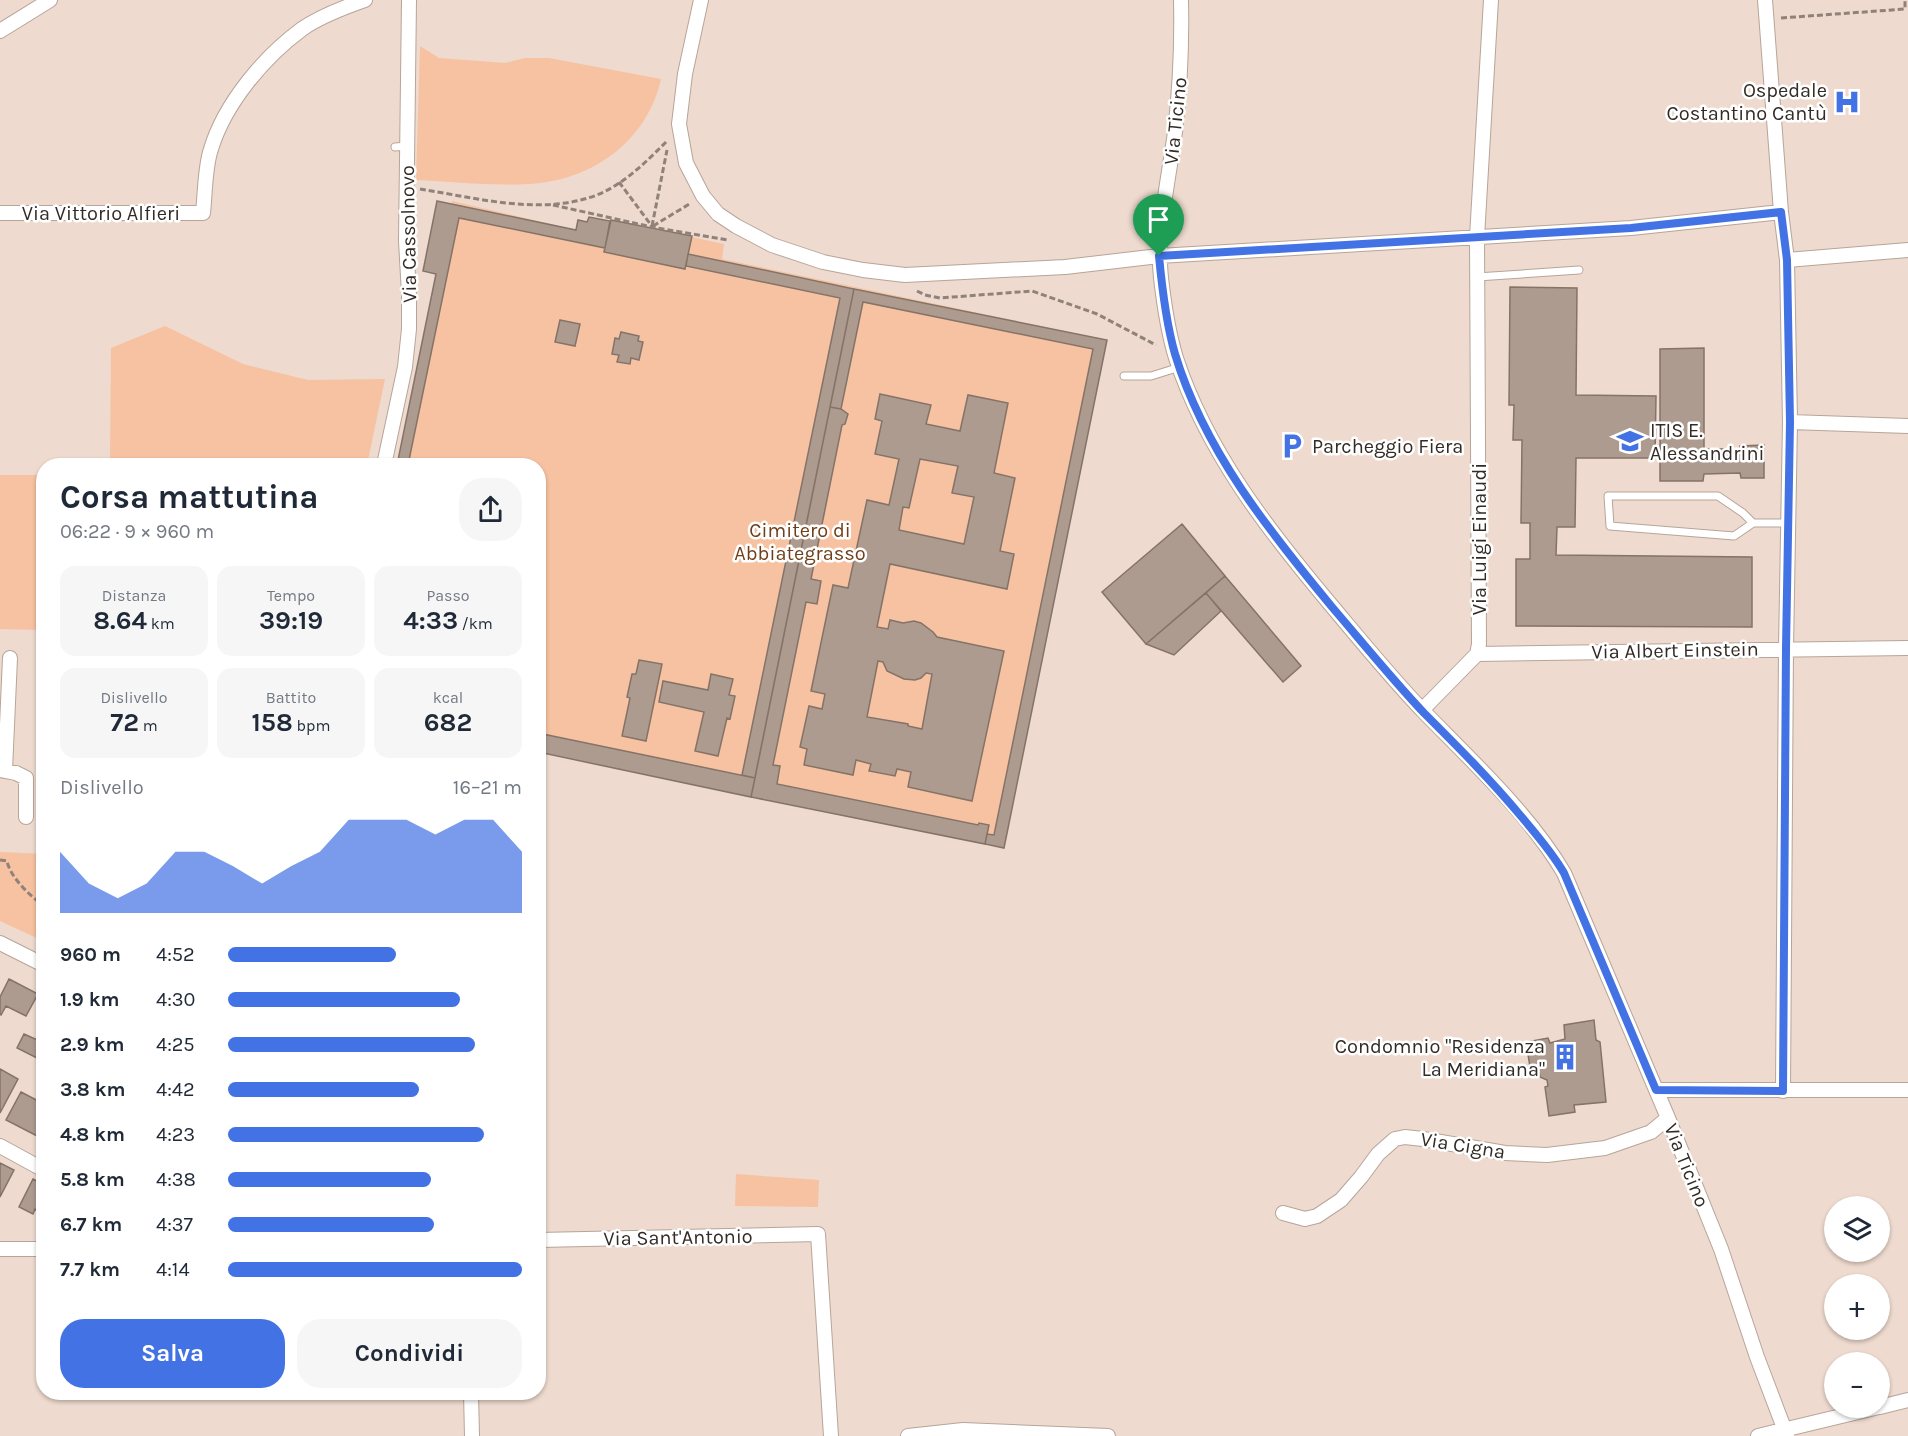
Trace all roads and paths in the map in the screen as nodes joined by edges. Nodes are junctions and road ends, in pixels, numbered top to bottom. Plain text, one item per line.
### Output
1 (50, 0) edge
2 (365, 0) edge
3 (409, 0) edge
4 (701, 0) edge
5 (1181, 0) edge
6 (1491, 0) edge
7 (1765, 0) edge
8 (1905, 0) edge
9 (1766, 20) junction
10 (0, 31) edge
11 (619, 182) junction
12 (407, 187) junction
13 (703, 196) junction
14 (553, 205) junction
15 (1781, 212) junction
16 (0, 213) edge
17 (652, 227) junction
18 (1477, 237) junction
19 (1908, 250) edge
20 (1159, 256) junction
21 (1787, 260) junction
22 (1579, 270) dead end
23 (1477, 277) junction
24 (1180, 367) junction
25 (1124, 376) dead end
26 (1790, 422) junction
27 (1908, 426) edge
28 (386, 458) edge
29 (1788, 523) junction
30 (1753, 524) junction
31 (1786, 648) junction
32 (1908, 648) edge
33 (1477, 654) junction
34 (10, 658) dead end
35 (1422, 711) junction
36 (3, 770) edge
37 (26, 817) dead end
38 (0, 860) edge
39 (36, 900) edge
40 (0, 943) edge
41 (36, 962) edge
42 (1656, 1090) junction
43 (1908, 1090) edge
44 (1783, 1091) junction
45 (1668, 1118) junction
46 (0, 1146) edge
47 (36, 1166) edge
48 (1283, 1213) dead end
49 (546, 1240) edge
50 (0, 1249) edge
51 (36, 1249) edge
52 (471, 1400) edge
53 (1908, 1400) edge
54 (1890, 1404) edge
55 (1840, 1418) edge
56 (1786, 1433) edge
57 (1000, 1434) edge
58 (472, 1436) edge
59 (831, 1436) edge
60 (908, 1436) edge
61 (1108, 1436) edge
62 (1758, 1436) edge

1 - 10 street
2 - 16 street, Via Vittorio Alfieri
3 - 12 street, Via Cassolnovo
4 - 13 street
5 - 20 street, Via Ticino
6 - 18 street, Via Luigi Einaudi
7 - 9 street
8 - 9 path
9 - 15 street
11 - 14 path
11 - 17 path
11 - 17 path
12 - 14 path
12 - 28 street, Via Cassolnovo
13 - 17 path
13 - 20 street
14 - 17 path
15 - 18 street
15 - 21 street
18 - 20 street
18 - 23 street, Via Luigi Einaudi
19 - 21 street
20 - 24 street, Via Ticino
21 - 26 street
22 - 23 lane
23 - 33 street, Via Luigi Einaudi
24 - 25 lane
24 - 35 street, Via Ticino
26 - 27 street
26 - 29 street
29 - 30 lane
29 - 31 street
30 - 30 lane
31 - 32 street, Via Albert Einstein
31 - 33 street, Via Albert Einstein
31 - 44 street
33 - 35 street
34 - 36 street
35 - 42 street, Via Ticino
36 - 37 street
38 - 39 path
40 - 41 street
42 - 44 street
42 - 45 street, Via Ticino
43 - 44 street
45 - 48 street, Via Cigna
45 - 56 street, Via Ticino
46 - 47 street
49 - 59 street, Via Sant'Antonio
50 - 51 street
52 - 58 street
53 - 54 street
55 - 56 street
56 - 62 street
57 - 60 street
57 - 61 street

